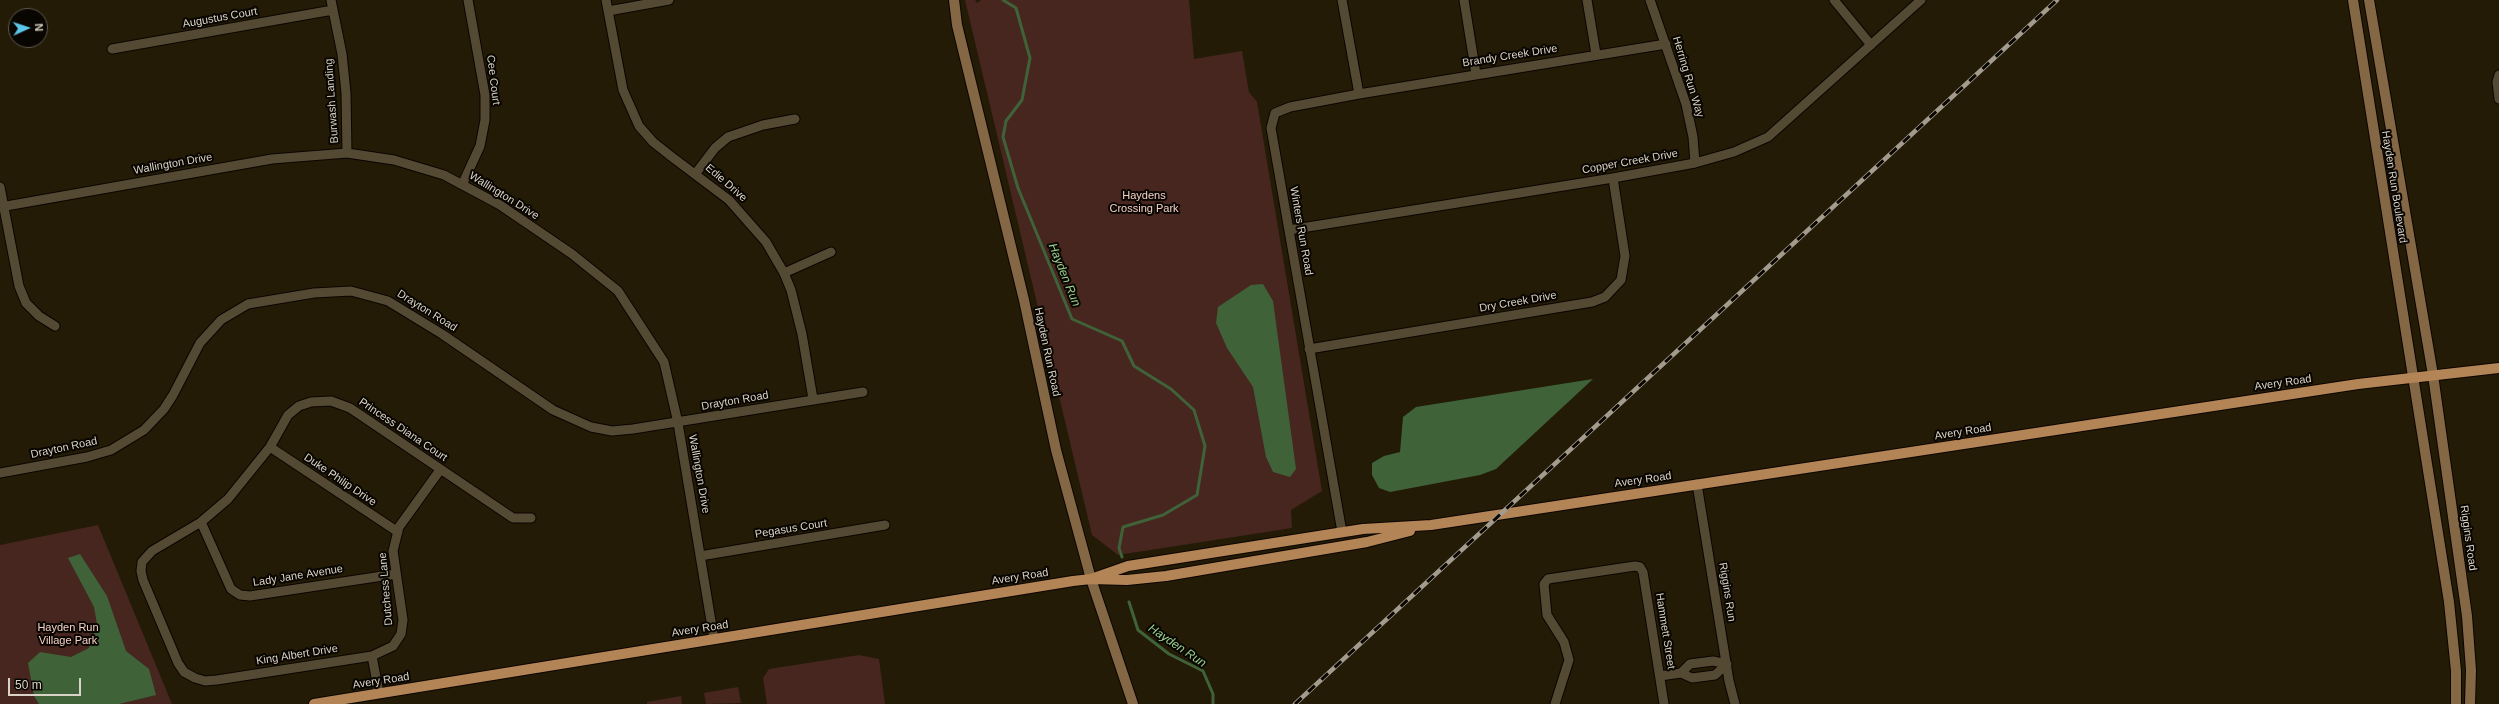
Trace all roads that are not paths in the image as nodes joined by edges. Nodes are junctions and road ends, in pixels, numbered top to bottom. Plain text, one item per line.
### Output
1 (331, 0) edge
2 (468, 0) edge
3 (606, 0) edge
4 (669, 0) edge
5 (954, 0) edge
6 (1342, 0) edge
7 (1464, 0) edge
8 (1587, 0) edge
9 (1650, 0) edge
10 (1834, 0) edge
11 (1920, 0) edge
12 (2353, 0) edge
13 (2369, 0) edge
14 (333, 10) junction
15 (608, 11) junction
16 (1666, 44) junction
17 (1871, 45) junction
18 (112, 49) dead end
19 (1596, 54) junction
20 (1476, 74) junction
21 (2499, 74) edge
22 (1359, 94) junction
23 (2499, 99) edge
24 (795, 119) dead end
25 (347, 153) junction
26 (1695, 163) junction
27 (696, 173) junction
28 (1612, 178) junction
29 (463, 183) junction
30 (0, 187) edge
31 (2, 207) edge
32 (1289, 230) junction
33 (831, 252) dead end
34 (784, 273) junction
35 (55, 326) dead end
36 (1309, 349) junction
37 (2499, 368) edge
38 (2432, 375) junction
39 (2411, 377) junction
40 (863, 392) dead end
41 (813, 399) junction
42 (678, 423) junction
43 (270, 447) junction
44 (440, 470) junction
45 (0, 473) edge
46 (1697, 484) junction
47 (531, 518) dead end
48 (201, 522) junction
49 (886, 525) dead end
50 (1431, 525) junction
51 (398, 532) junction
52 (1342, 532) junction
53 (700, 556) junction
54 (396, 574) junction
55 (1091, 579) junction
56 (714, 639) junction
57 (372, 656) junction
58 (1727, 664) junction
59 (1681, 673) junction
60 (189, 676) joint
61 (1660, 676) junction
62 (379, 693) junction
63 (314, 704) edge
64 (1133, 704) edge
65 (1555, 704) edge
66 (1664, 704) edge
67 (1735, 704) edge
68 (2456, 704) edge
69 (2470, 704) edge

1 - 14 street, Burwash Landing
2 - 29 street, Cee Court
3 - 15 street, Edie Drive
4 - 15 street
5 - 55 main road, Hayden Run Road
6 - 22 street
7 - 20 street
8 - 19 street
9 - 16 street, Herring Run Way
10 - 17 street
11 - 17 street, Copper Creek Drive
12 - 39 main road, Hayden Run Boulevard
13 - 38 main road, Hayden Run Boulevard
14 - 18 street, Augustus Court
14 - 25 street, Burwash Landing
15 - 27 street, Edie Drive
16 - 19 street, Brandy Creek Drive
16 - 26 street, Herring Run Way
17 - 26 street, Copper Creek Drive
19 - 20 street, Brandy Creek Drive
20 - 22 street, Brandy Creek Drive
21 - 23 street
22 - 32 street, Winters Run Road
24 - 27 street
25 - 29 street, Wallington Drive
25 - 31 street, Wallington Drive
26 - 28 street, Copper Creek Drive
27 - 34 street, Edie Drive
28 - 32 street, Copper Creek Drive
28 - 36 street, Dry Creek Drive
29 - 42 street, Wallington Drive
30 - 31 street
31 - 35 street
32 - 36 street, Winters Run Road
33 - 34 street
34 - 41 street, Edie Drive
36 - 52 street, Winters Run Road
37 - 38 main road, Avery Road
38 - 39 main road, Avery Road
38 - 69 main road, Riggins Road
39 - 46 main road, Avery Road
39 - 68 main road
40 - 41 street, Drayton Road
41 - 42 street, Drayton Road
42 - 45 street, Drayton Road
42 - 53 street, Wallington Drive
43 - 44 street, Princess Diana Court
43 - 48 street, Princess Diana Court
43 - 51 street, Duke Philip Drive
44 - 47 street, Princess Diana Court
44 - 51 street, Dutchess Lane
46 - 50 main road, Avery Road
46 - 58 street, Riggins Run
48 - 54 street, Lady Jane Avenue
48 - 60 street, Princess Diana Court
49 - 53 street, Pegasus Court
50 - 52 main road, Avery Road
50 - 55 main road, Avery Road
51 - 54 street, Dutchess Lane
52 - 55 main road, Avery Road
53 - 56 street, Wallington Drive
54 - 57 street, Dutchess Lane
55 - 56 main road, Avery Road
55 - 64 main road, Hayden Run Road
56 - 62 main road, Avery Road
57 - 60 street, King Albert Drive
57 - 62 street
58 - 59 street
58 - 59 street
58 - 67 street, Riggins Run
59 - 61 street
61 - 65 street, Hammett Street
61 - 66 street, Hammett Street
62 - 63 main road, Avery Road

